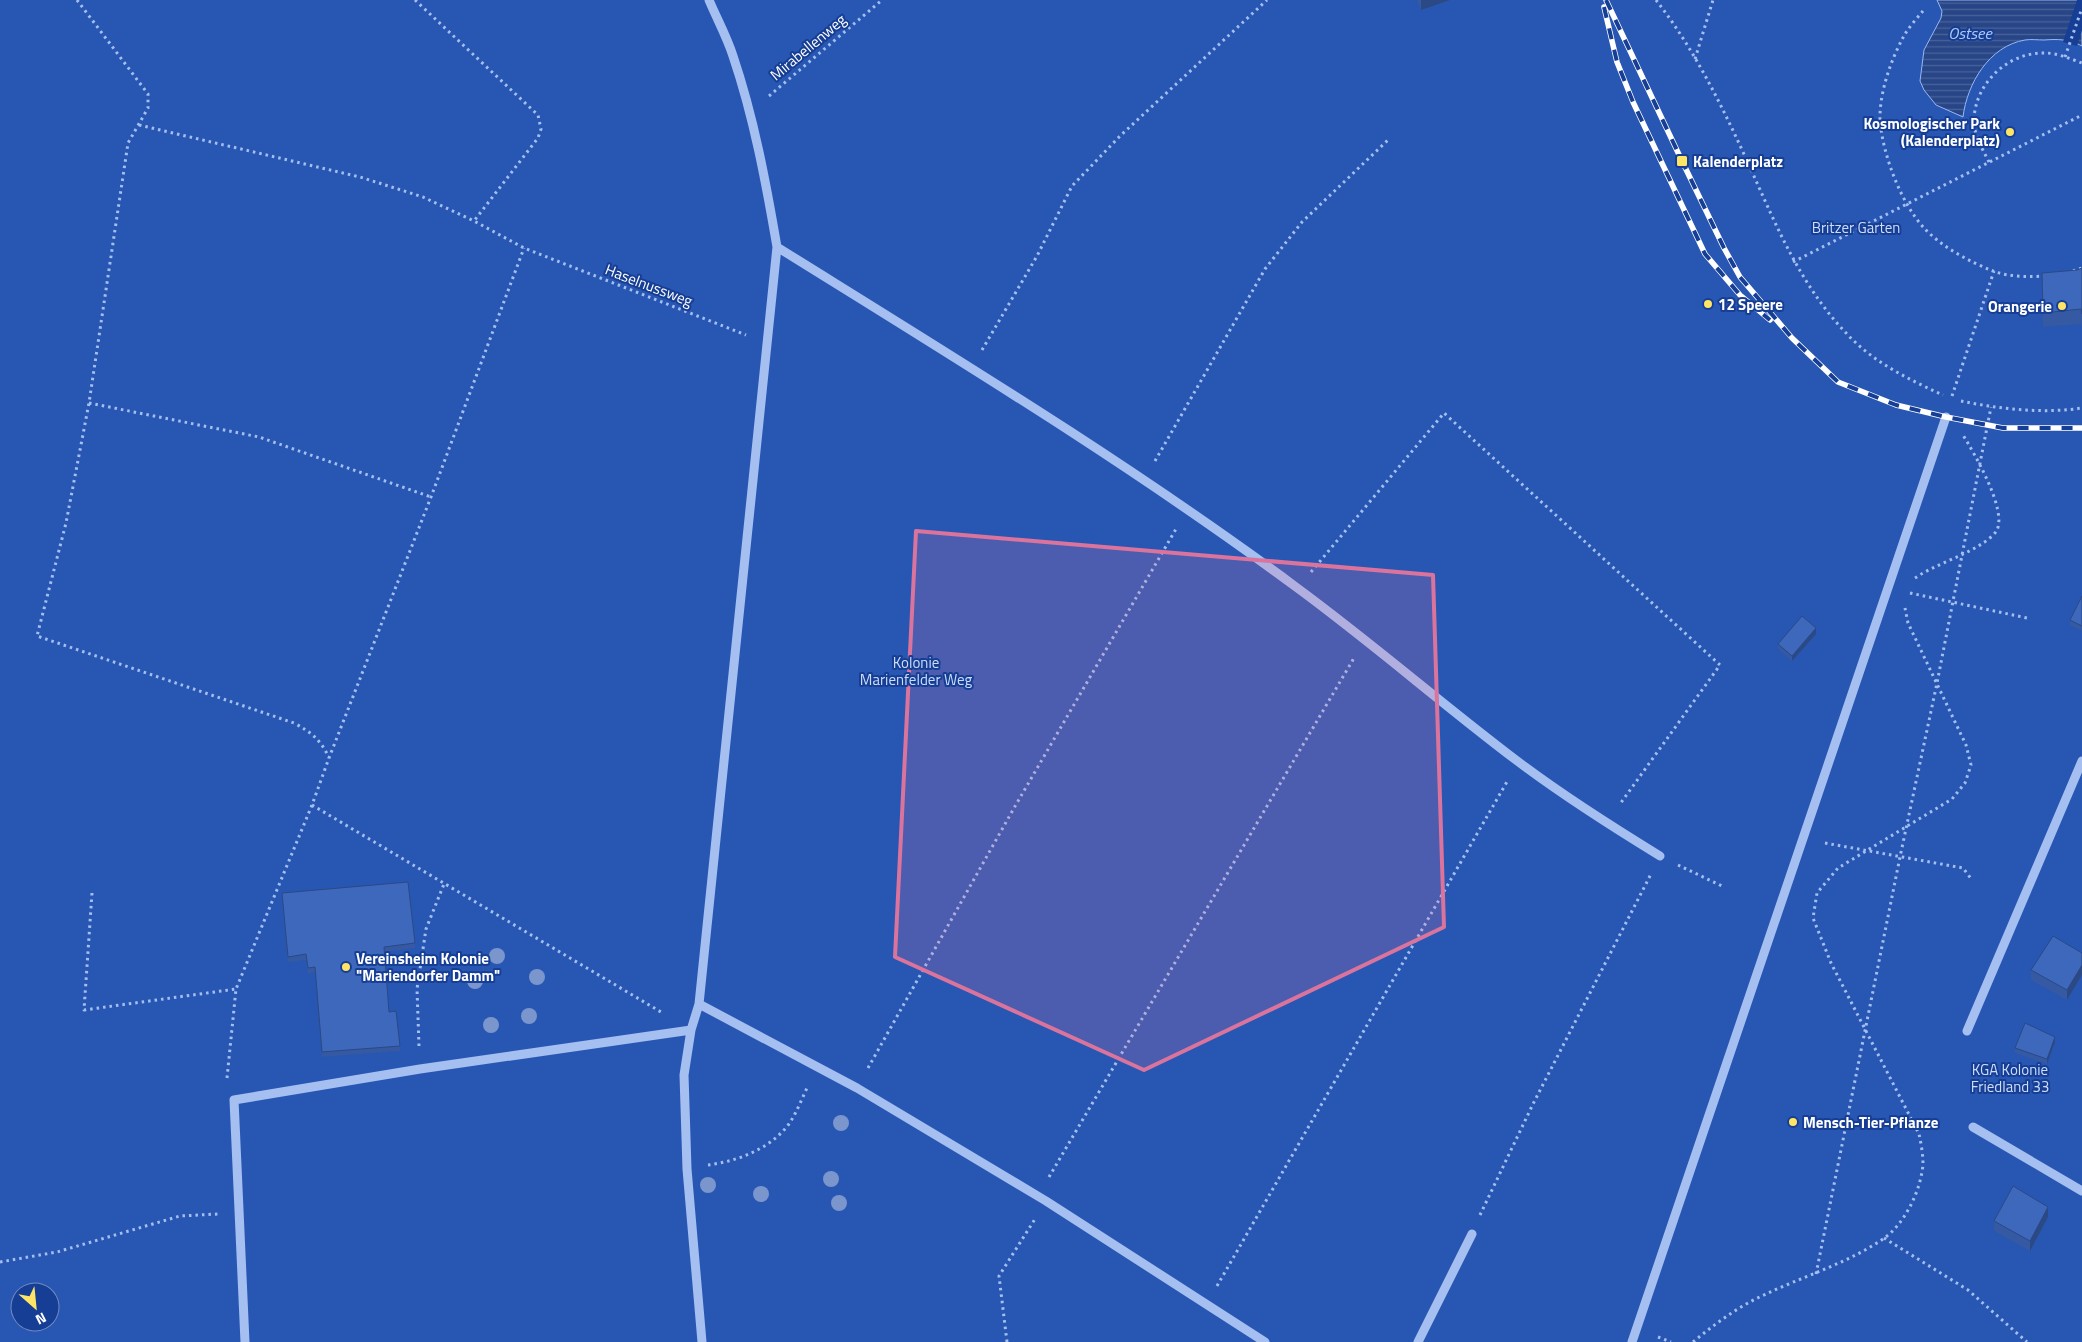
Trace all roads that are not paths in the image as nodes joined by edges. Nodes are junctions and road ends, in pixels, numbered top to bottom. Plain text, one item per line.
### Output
1 (709, 0) edge
2 (777, 247) junction
3 (1946, 417) road end
4 (2082, 761) edge
5 (1660, 856) road end
6 (698, 1004) junction
7 (691, 1030) junction
8 (1967, 1031) dead end
9 (1973, 1127) dead end
10 (2082, 1191) edge
11 (1472, 1234) road end
12 (245, 1342) edge
13 (702, 1342) edge
14 (1265, 1342) edge
15 (1418, 1342) edge
16 (1632, 1342) edge

1 - 2 street
2 - 5 street
2 - 6 street
3 - 16 street
4 - 8 street
6 - 7 street
6 - 14 street
7 - 12 street
7 - 13 street
9 - 10 street
11 - 15 street

